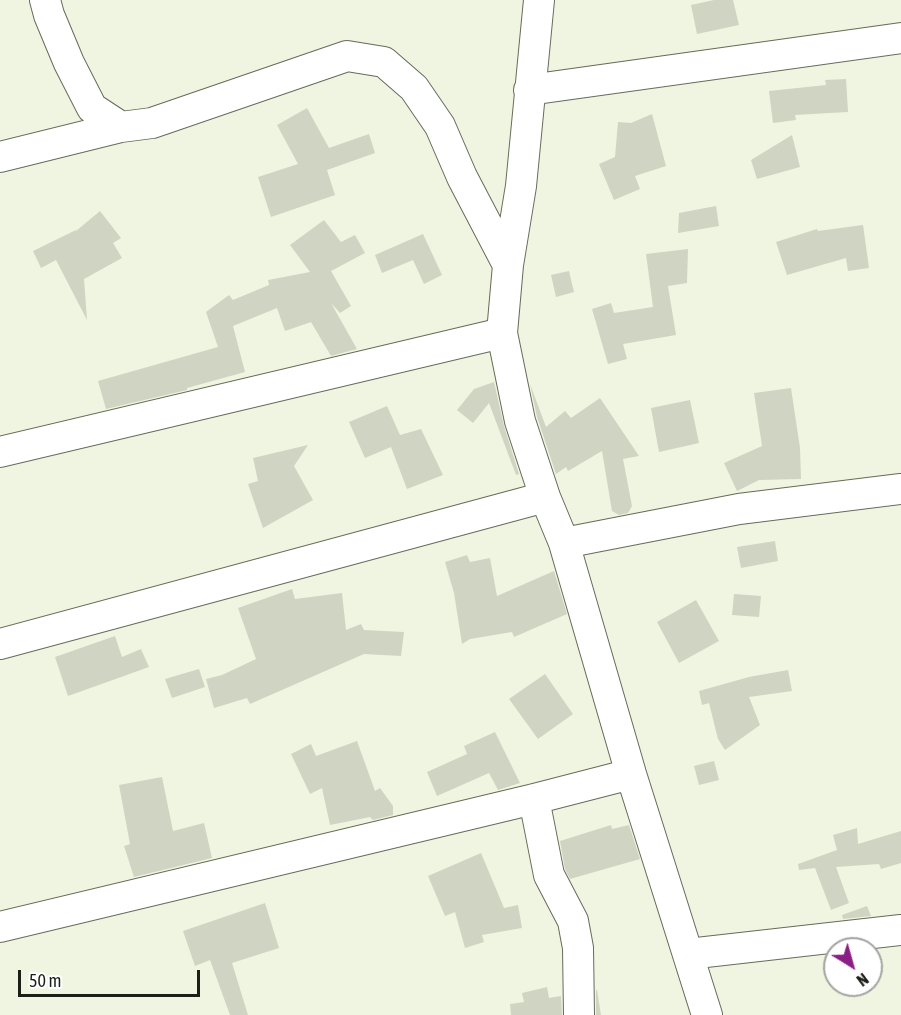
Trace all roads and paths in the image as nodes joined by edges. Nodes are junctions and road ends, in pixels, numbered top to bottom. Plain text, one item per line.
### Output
1 (45, 0) edge
2 (539, 0) edge
3 (901, 38) edge
4 (529, 90) junction
5 (121, 127) junction
6 (0, 157) edge
7 (508, 266) junction
8 (502, 333) junction
9 (0, 452) edge
10 (901, 489) edge
11 (545, 497) junction
12 (564, 543) junction
13 (0, 644) edge
14 (631, 774) junction
15 (534, 799) junction
16 (0, 927) edge
17 (901, 930) edge
18 (688, 954) junction
19 (579, 1015) edge
20 (707, 1015) edge

1 - 5 street
2 - 4 street
3 - 4 street
4 - 7 street
5 - 6 street
5 - 7 street
7 - 8 street
8 - 9 street
8 - 11 street
10 - 12 street
11 - 12 street
11 - 13 street
12 - 14 street
14 - 15 street
14 - 18 street
15 - 16 street
15 - 19 street
17 - 18 street
18 - 20 street

